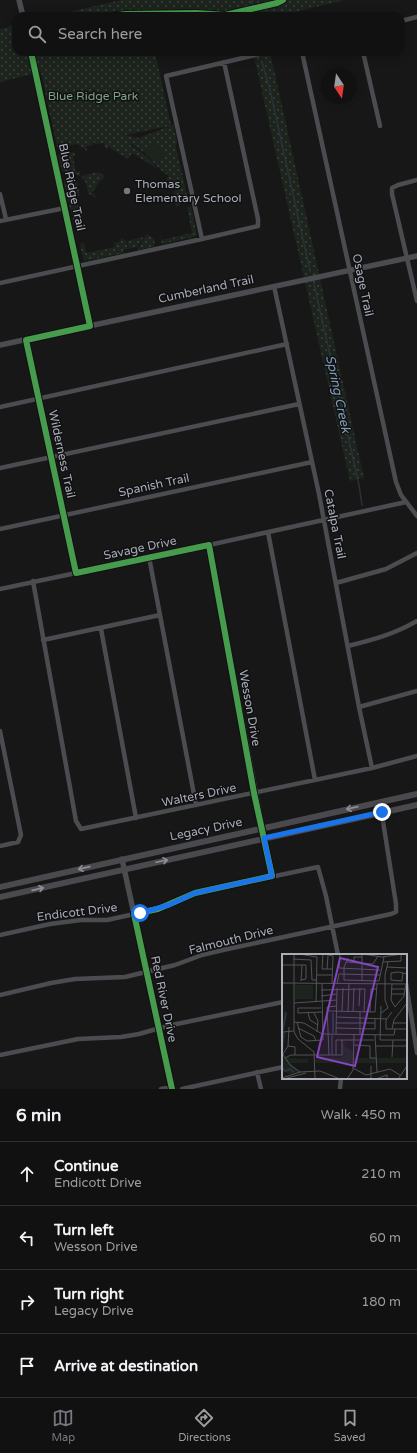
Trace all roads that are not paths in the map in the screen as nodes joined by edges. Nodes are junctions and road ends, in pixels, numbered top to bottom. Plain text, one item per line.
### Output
1 (19, 0) edge
2 (22, 12) edge
3 (417, 19) edge
4 (405, 20) edge
5 (32, 56) edge
6 (250, 56) edge
7 (303, 56) edge
8 (364, 56) edge
9 (224, 62) junction
10 (380, 126) dead end
11 (417, 180) edge
12 (0, 194) edge
13 (65, 208) junction
14 (6, 219) junction
15 (0, 221) edge
16 (202, 239) junction
17 (417, 256) edge
18 (408, 258) junction
19 (78, 267) junction
20 (350, 269) junction
21 (0, 283) edge
22 (274, 286) junction
23 (417, 301) edge
24 (90, 326) junction
25 (26, 340) junction
26 (287, 344) junction
27 (0, 345) edge
28 (39, 399) junction
29 (299, 404) junction
30 (0, 407) edge
31 (52, 457) junction
32 (312, 462) junction
33 (0, 468) edge
34 (406, 502) junction
35 (64, 515) junction
36 (417, 516) edge
37 (324, 519) junction
38 (0, 529) edge
39 (268, 532) junction
40 (209, 545) junction
41 (417, 553) edge
42 (149, 557) junction
43 (76, 573) junction
44 (33, 581) junction
45 (336, 583) junction
46 (0, 589) edge
47 (160, 615) junction
48 (417, 621) edge
49 (101, 628) junction
50 (43, 640) junction
51 (348, 646) junction
52 (417, 691) edge
53 (359, 707) junction
54 (0, 731) edge
55 (417, 756) edge
56 (372, 768) junction
57 (315, 780) junction
58 (254, 793) junction
59 (417, 794) edge
60 (380, 802) junction
61 (196, 805) junction
62 (417, 805) edge
63 (382, 812) junction
64 (136, 818) junction
65 (262, 828) junction
66 (264, 838) junction
67 (0, 846) edge
68 (122, 859) junction
69 (124, 869) junction
70 (272, 876) junction
71 (0, 887) edge
72 (0, 897) edge
73 (134, 914) junction
74 (332, 927) junction
75 (0, 935) edge
76 (338, 954) edge
77 (147, 972) junction
78 (407, 990) edge
79 (0, 995) edge
80 (282, 1002) edge
81 (159, 1029) junction
82 (417, 1050) edge
83 (417, 1053) edge
84 (0, 1055) edge
85 (282, 1067) edge
86 (257, 1072) junction
87 (341, 1079) edge
88 (161, 1089) edge
89 (172, 1089) edge
90 (182, 1089) edge
91 (261, 1089) edge
92 (340, 1089) edge

1 - 2 street
3 - 4 street
5 - 13 street, Blue Ridge Trail
6 - 9 street
7 - 20 street, Osage Trail
8 - 10 street
9 - 16 street
9 - 16 street
11 - 18 street
12 - 14 street
13 - 14 street
13 - 19 street, Blue Ridge Trail
14 - 15 street
16 - 19 street
17 - 18 street, Cumberland Trail
18 - 20 street, Cumberland Trail
18 - 23 street
19 - 21 street
19 - 24 street, Blue Ridge Trail
20 - 22 street, Cumberland Trail
20 - 34 street, Osage Trail
22 - 24 street, Cumberland Trail
22 - 26 street, Catalpa Trail
24 - 25 street, Cumberland Trail
25 - 27 street, Cumberland Trail
25 - 28 street, Wilderness Trail
26 - 28 street
26 - 29 street, Catalpa Trail
28 - 30 street
28 - 31 street, Wilderness Trail
29 - 31 street
29 - 32 street, Catalpa Trail
31 - 33 street
31 - 35 street, Wilderness Trail
32 - 35 street, Spanish Trail
32 - 37 street, Catalpa Trail
34 - 36 street, Osage Trail
34 - 37 street, Savage Drive
35 - 38 street, Spanish Trail
35 - 43 street, Wilderness Trail
37 - 39 street, Savage Drive
37 - 45 street, Catalpa Trail
39 - 40 street, Savage Drive
39 - 57 street
40 - 42 street, Savage Drive
40 - 58 street, Wesson Drive
41 - 45 street
42 - 43 street, Savage Drive
42 - 47 street
43 - 44 street, Savage Drive
44 - 46 street, Savage Drive
44 - 50 street
45 - 51 street, Catalpa Trail
47 - 49 street
47 - 61 street
48 - 51 street
49 - 50 street
49 - 64 street
50 - 64 street, Walters Drive
51 - 53 street, Catalpa Trail
52 - 53 street
53 - 56 street, Catalpa Trail
54 - 67 street
55 - 56 street, Walters Drive
56 - 57 street, Walters Drive
57 - 58 street, Walters Drive
58 - 61 street, Walters Drive
58 - 65 street, Wesson Drive
59 - 60 main road, Legacy Drive
60 - 63 street
60 -> 65 main road, Legacy Drive
61 - 64 street, Walters Drive
62 - 63 main road, Legacy Drive
63 - 66 main road, Legacy Drive
63 - 74 street, Falmouth Drive
65 - 66 street, Wesson Drive
65 - 68 main road, Legacy Drive
69 -> 66 main road, Legacy Drive
66 - 70 street, Wesson Drive
68 - 69 street, Red River Drive
68 -> 71 main road, Legacy Drive
72 -> 69 main road, Legacy Drive
69 - 73 street, Red River Drive
70 - 73 street, Endicott Drive
70 - 74 street, Endicott Drive
73 - 75 street, Endicott Drive
73 - 77 street, Red River Drive
74 - 76 street
74 - 77 street, Falmouth Drive
77 - 79 street, Falmouth Drive
77 - 81 street, Red River Drive
78 - 82 street
80 - 81 street
81 - 84 street
81 - 89 street, Red River Drive
82 - 83 street
85 - 86 street
86 - 90 street
86 - 91 street
87 - 92 street
88 - 89 street

